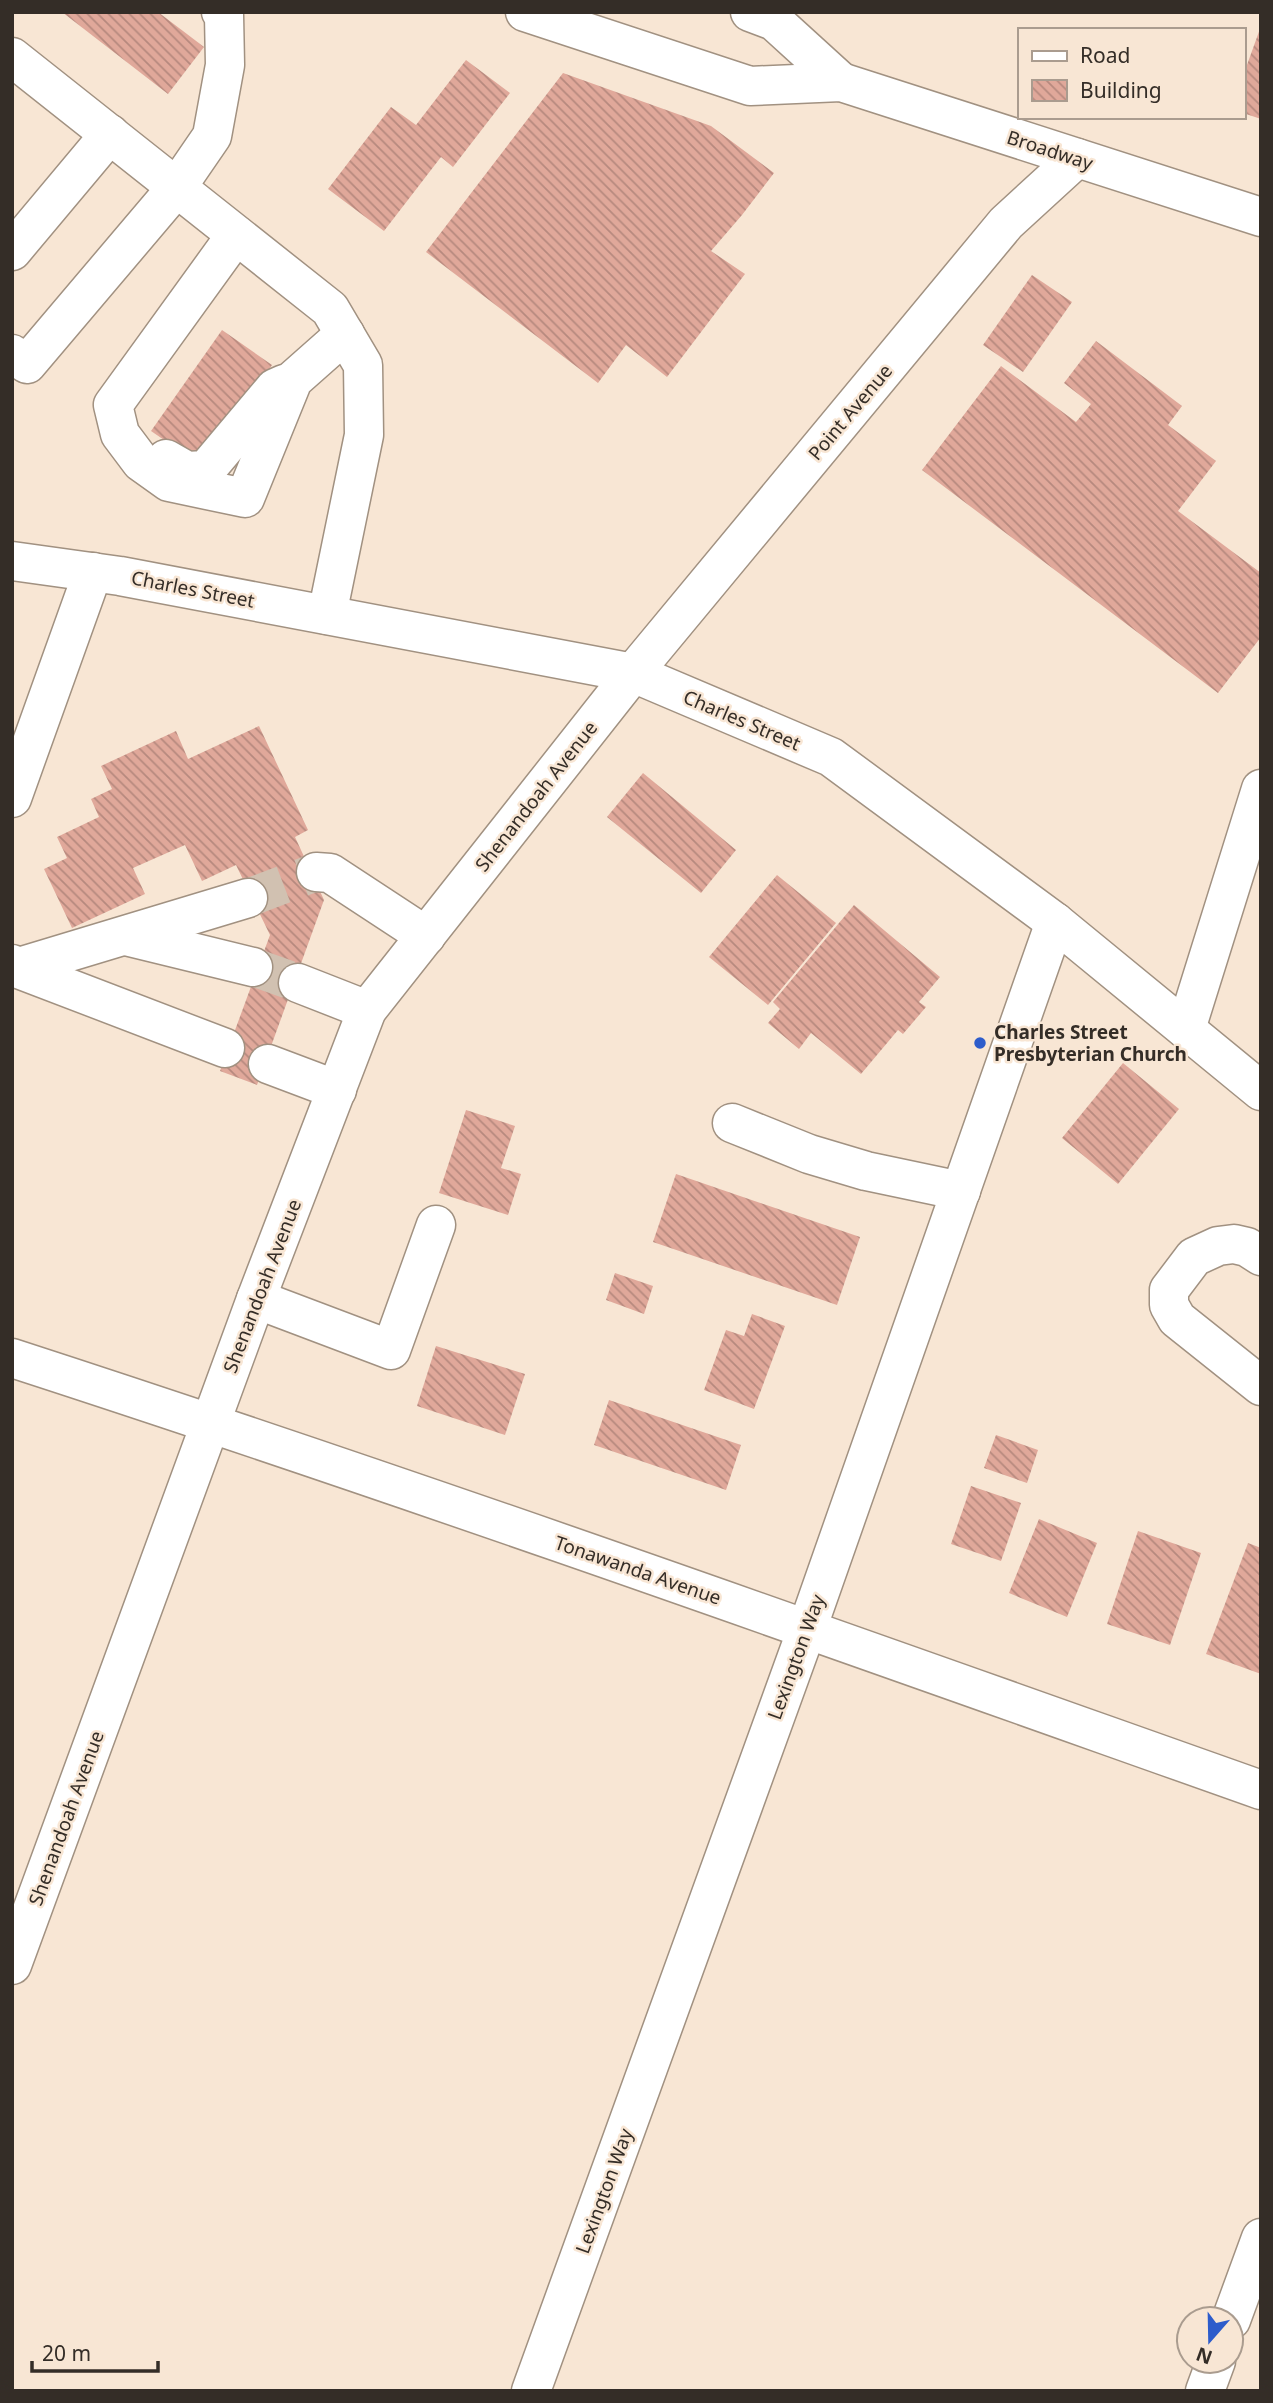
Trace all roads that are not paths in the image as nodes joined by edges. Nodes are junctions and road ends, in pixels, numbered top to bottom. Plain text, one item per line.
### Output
1 (221, 12) edge
2 (525, 12) edge
3 (750, 12) edge
4 (12, 57) edge
5 (841, 82) junction
6 (110, 134) junction
7 (1077, 159) junction
8 (177, 187) junction
9 (1261, 216) edge
10 (236, 235) junction
11 (12, 251) edge
12 (345, 334) junction
13 (12, 354) edge
14 (12, 561) edge
15 (107, 574) junction
16 (327, 615) junction
17 (633, 673) junction
18 (1261, 789) edge
19 (12, 798) edge
20 (316, 872) tunnel mouth
21 (248, 898) tunnel mouth
22 (1055, 922) junction
23 (124, 935) junction
24 (426, 936) junction
25 (14, 966) edge
26 (253, 967) tunnel mouth
27 (298, 983) tunnel mouth
28 (367, 1010) junction
29 (1186, 1029) junction
30 (225, 1048) dead end
31 (268, 1064) dead end
32 (337, 1090) junction
33 (1261, 1091) edge
34 (732, 1123) dead end
35 (961, 1191) junction
36 (436, 1225) dead end
37 (1261, 1256) edge
38 (256, 1299) junction
39 (12, 1358) edge
40 (1261, 1386) edge
41 (211, 1423) junction
42 (807, 1629) junction
43 (1261, 1790) edge
44 (12, 1965) edge
45 (1261, 2238) edge
46 (1236, 2305) edge
47 (531, 2391) edge

1 - 8 street
2 - 5 street, Broadway
3 - 5 street, Broadway
4 - 6 street
5 - 7 street, Broadway
6 - 8 street
6 - 11 street
7 - 9 street, Broadway
7 - 17 street, Point Avenue
8 - 10 street
8 - 13 street
10 - 12 street
10 - 12 street
12 - 16 street
14 - 15 street, Charles Street
15 - 16 street, Charles Street
15 - 19 street
16 - 17 street, Charles Street
17 - 22 street, Charles Street
17 - 24 street, Shenandoah Avenue
18 - 29 street
20 - 24 street
21 - 23 street
22 - 29 street, Charles Street
22 - 35 street, Lexington Way
23 - 25 street
23 - 26 street
24 - 28 street, Shenandoah Avenue
25 - 30 street
27 - 28 street
28 - 32 street, Shenandoah Avenue
29 - 33 street, Charles Street
31 - 32 street
32 - 38 street, Shenandoah Avenue
34 - 35 street
35 - 42 street, Lexington Way
36 - 38 street
37 - 40 street
38 - 41 street, Shenandoah Avenue
39 - 41 street, Tonawanda Avenue
41 - 42 street, Tonawanda Avenue
41 - 44 street, Shenandoah Avenue
42 - 43 street, Tonawanda Avenue
42 - 47 street, Lexington Way
45 - 46 street

